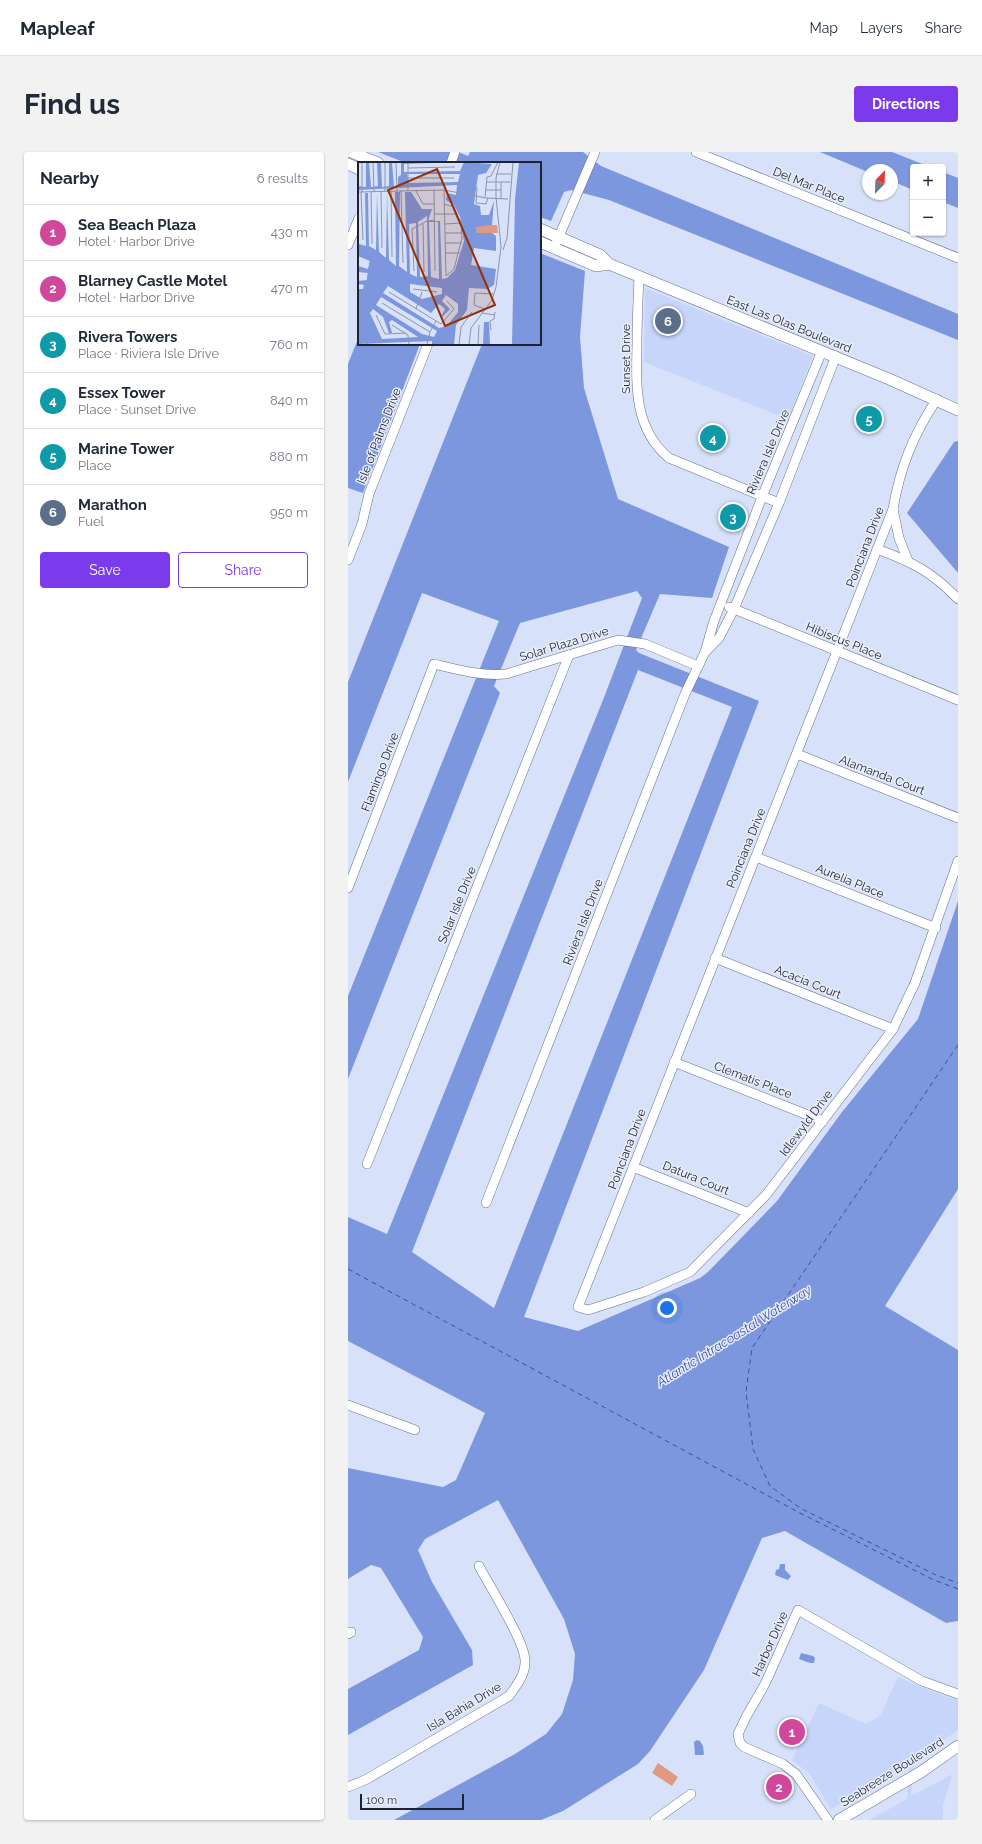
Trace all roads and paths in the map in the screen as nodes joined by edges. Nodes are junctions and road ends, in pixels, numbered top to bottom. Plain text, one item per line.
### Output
1 (351, 152) edge
2 (455, 152) edge
3 (595, 152) edge
4 (696, 152) edge
5 (376, 162) edge
6 (451, 162) edge
7 (348, 164) edge
8 (358, 169) edge
9 (358, 220) edge
10 (541, 229) edge
11 (559, 237) junction
12 (541, 242) edge
13 (348, 245) edge
14 (554, 248) junction
15 (958, 258) edge
16 (609, 264) junction
17 (639, 277) junction
18 (428, 345) edge
19 (822, 351) junction
20 (836, 356) junction
21 (938, 399) junction
22 (958, 410) edge
23 (762, 497) junction
24 (779, 503) junction
25 (893, 510) junction
26 (877, 549) junction
27 (348, 560) edge
28 (908, 560) junction
29 (958, 599) edge
30 (721, 603) junction
31 (734, 609) junction
32 (838, 651) junction
33 (705, 652) junction
34 (569, 655) junction
35 (434, 664) joint
36 (696, 668) junction
37 (958, 700) edge
38 (797, 754) junction
39 (958, 818) edge
40 (756, 857) junction
41 (958, 861) edge
42 (348, 888) edge
43 (936, 928) junction
44 (716, 958) junction
45 (893, 1029) junction
46 (674, 1062) junction
47 (823, 1121) junction
48 (367, 1164) dead end
49 (633, 1166) junction
50 (486, 1203) dead end
51 (749, 1213) junction
52 (578, 1307) joint
53 (348, 1405) edge
54 (415, 1430) dead end
55 (479, 1566) dead end
56 (958, 1694) edge
57 (958, 1746) edge
58 (348, 1787) edge
59 (691, 1794) dead end
60 (655, 1820) edge
61 (828, 1820) edge
62 (839, 1820) edge

1 - 5 main road
2 - 6 street
3 - 11 street
4 - 15 street, Del Mar Place
7 - 8 main road
9 - 13 street
10 - 11 main road, East Las Olas Boulevard
11 - 14 street
11 - 16 main road, East Las Olas Boulevard
12 - 14 main road, East Las Olas Boulevard
14 - 16 main road, East Las Olas Boulevard
16 - 17 main road, East Las Olas Boulevard
17 - 19 main road, East Las Olas Boulevard
17 - 23 street, Sunset Drive
18 - 27 street, Isle of Palms Drive
19 - 20 main road, East Las Olas Boulevard
19 - 23 street, Riviera Isle Drive
20 - 21 main road, East Las Olas Boulevard
20 - 24 street, Riviera Isle Drive
21 - 22 main road, East Las Olas Boulevard
21 - 25 street, Poinciana Drive
23 - 24 street, Sunset Drive
23 - 30 street, Riviera Isle Drive
24 - 31 street, Riviera Isle Drive
25 - 26 street, Poinciana Drive
25 - 28 street
26 - 28 street
26 - 32 street, Poinciana Drive
28 - 29 street
30 - 31 street, Hibiscus Place
30 - 33 street, Riviera Isle Drive
31 - 32 street, Hibiscus Place
31 - 33 street, Riviera Isle Drive
32 - 37 street, Hibiscus Place
32 - 38 street, Poinciana Drive
33 - 36 street, Riviera Isle Drive
34 - 35 street, Solar Plaza Drive
34 - 36 street, Solar Plaza Drive
34 - 48 street, Solar Isle Drive
35 - 42 street, Flamingo Drive
36 - 50 street, Riviera Isle Drive
38 - 39 street, Alamanda Court
38 - 40 street, Poinciana Drive
40 - 43 street, Aurelia Place
40 - 44 street, Poinciana Drive
41 - 43 street, Idlewyld Drive
43 - 45 street, Idlewyld Drive
44 - 45 street, Acacia Court
44 - 46 street, Poinciana Drive
45 - 47 street, Idlewyld Drive
46 - 47 street, Clematis Place
46 - 49 street, Poinciana Drive
47 - 51 street, Idlewyld Drive
49 - 51 street, Datura Court
49 - 52 street, Poinciana Drive
51 - 52 street, Idlewyld Drive
53 - 54 street
55 - 58 street, Isla Bahia Drive
56 - 61 street, Harbor Drive
57 - 62 main road, Seabreeze Boulevard
59 - 60 street

